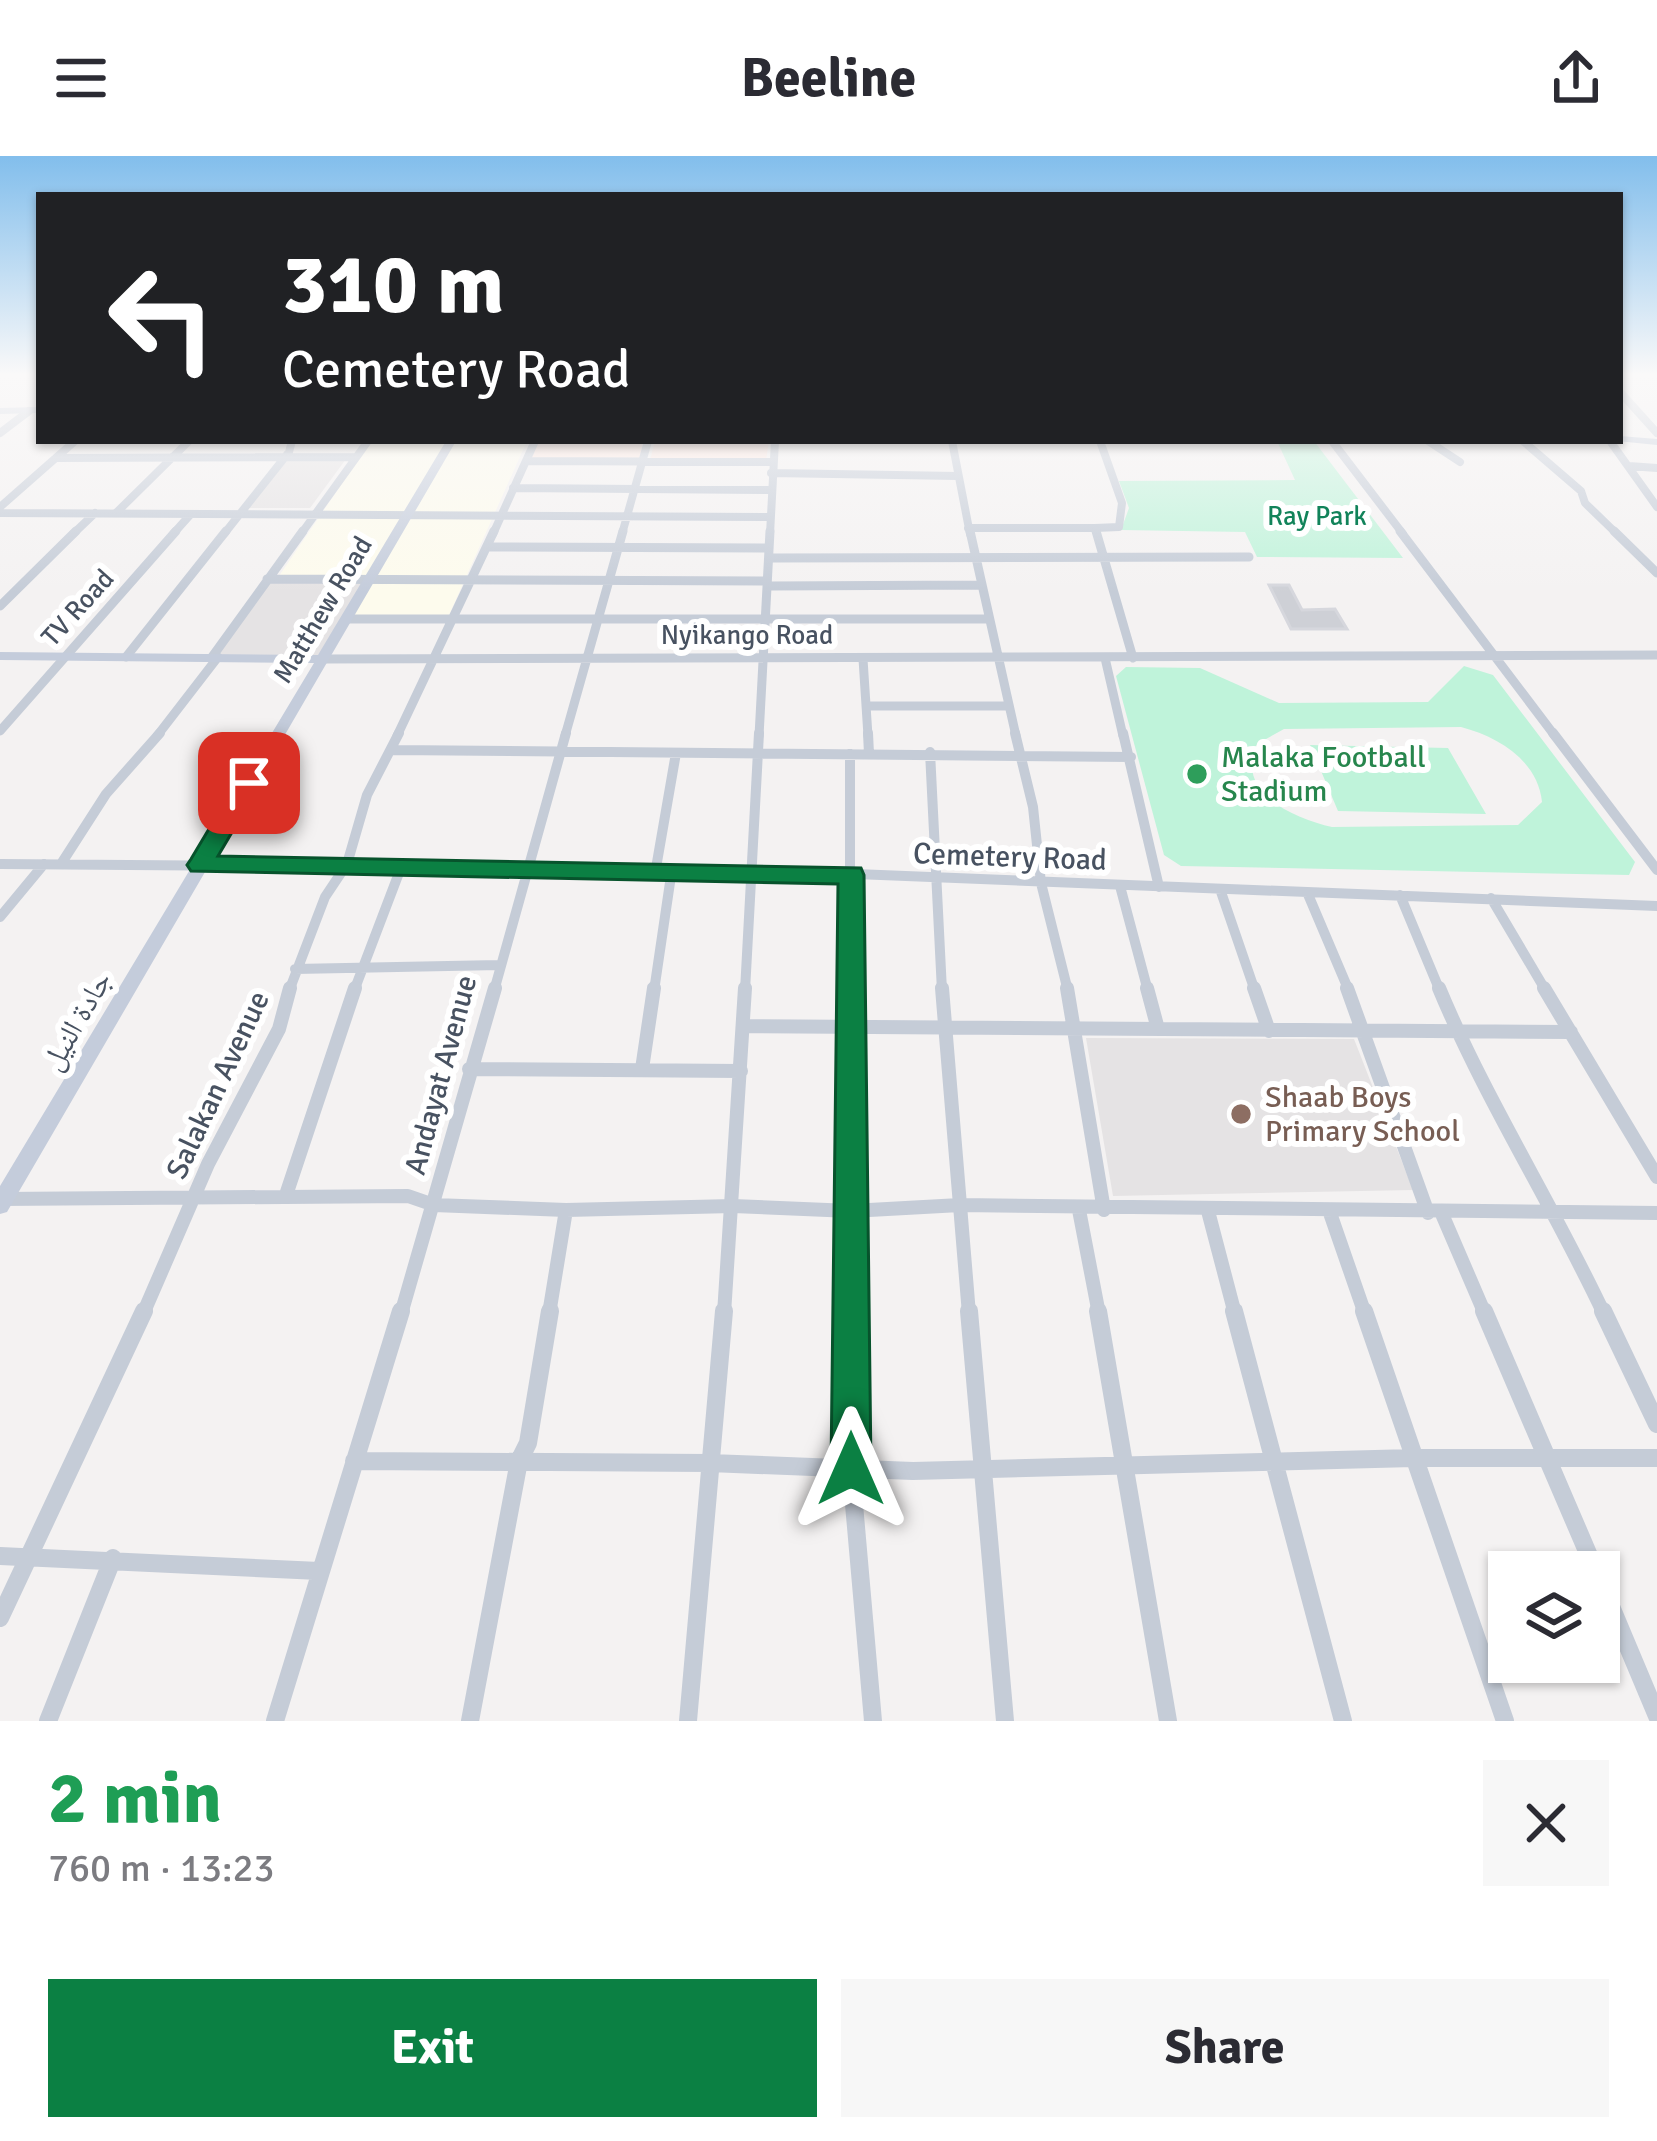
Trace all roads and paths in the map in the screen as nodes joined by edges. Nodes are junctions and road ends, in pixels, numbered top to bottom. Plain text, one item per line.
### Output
1 (68, 447) edge
2 (183, 447) edge
3 (289, 447) edge
4 (363, 447) edge
5 (447, 447) edge
6 (532, 447) edge
7 (647, 447) edge
8 (774, 447) edge
9 (953, 447) edge
10 (1102, 447) edge
11 (1337, 447) edge
12 (1437, 447) edge
13 (1529, 447) edge
14 (1615, 447) edge
15 (172, 457) junction
16 (284, 457) junction
17 (356, 457) junction
18 (56, 458) junction
19 (526, 461) junction
20 (643, 461) junction
21 (1460, 462) dead end
22 (1630, 466) junction
23 (771, 467) junction
24 (1657, 468) edge
25 (958, 476) junction
26 (513, 488) junction
27 (635, 490) junction
28 (771, 490) junction
29 (1653, 496) edge
30 (1657, 507) edge
31 (0, 510) edge
32 (94, 513) junction
33 (116, 513) junction
34 (239, 513) junction
35 (317, 513) junction
36 (190, 514) junction
37 (406, 516) junction
38 (500, 516) junction
39 (626, 517) junction
40 (769, 518) junction
41 (968, 528) junction
42 (1095, 528) junction
43 (487, 547) junction
44 (616, 549) junction
45 (769, 553) junction
46 (974, 556) junction
47 (1106, 557) junction
48 (1250, 557) dead end
49 (1657, 573) edge
50 (373, 576) junction
51 (267, 578) junction
52 (472, 580) junction
53 (606, 580) junction
54 (766, 583) junction
55 (980, 585) junction
56 (0, 607) edge
57 (596, 617) junction
58 (455, 618) junction
59 (347, 619) junction
60 (763, 619) junction
61 (989, 619) junction
62 (1657, 655) edge
63 (0, 656) edge
64 (62, 656) junction
65 (126, 657) junction
66 (215, 657) junction
67 (1494, 657) junction
68 (585, 658) junction
69 (999, 658) junction
70 (1105, 658) junction
71 (1132, 658) junction
72 (322, 659) junction
73 (436, 659) junction
74 (764, 659) junction
75 (863, 659) junction
76 (867, 706) junction
77 (1009, 706) junction
78 (0, 731) edge
79 (393, 750) junction
80 (930, 752) junction
81 (561, 753) junction
82 (676, 753) junction
83 (760, 753) junction
84 (1020, 753) junction
85 (850, 754) junction
86 (868, 754) junction
87 (1131, 757) junction
88 (0, 864) edge
89 (44, 864) junction
90 (61, 864) junction
91 (347, 864) junction
92 (200, 865) junction
93 (402, 865) junction
94 (529, 867) junction
95 (664, 869) junction
96 (755, 870) junction
97 (1657, 870) edge
98 (851, 875) junction
99 (936, 878) junction
100 (1041, 883) junction
101 (1120, 886) junction
102 (1160, 887) junction
103 (1220, 889) junction
104 (1307, 892) junction
105 (1400, 895) junction
106 (1492, 898) junction
107 (1657, 906) edge
108 (0, 917) edge
109 (499, 965) junction
110 (362, 967) junction
111 (295, 969) junction
112 (744, 1026) junction
113 (849, 1026) junction
114 (944, 1028) junction
115 (1077, 1028) junction
116 (1158, 1029) junction
117 (1365, 1029) junction
118 (1269, 1031) junction
119 (1457, 1031) junction
120 (1571, 1032) junction
121 (469, 1069) junction
122 (642, 1069) junction
123 (741, 1071) junction
124 (1657, 1178) edge
125 (286, 1195) junction
126 (196, 1196) junction
127 (1, 1201) edge
128 (434, 1205) junction
129 (960, 1205) junction
130 (733, 1206) junction
131 (566, 1210) junction
132 (1079, 1210) junction
133 (1104, 1210) junction
134 (851, 1211) junction
135 (1208, 1211) junction
136 (1330, 1213) junction
137 (1657, 1213) edge
138 (1435, 1214) junction
139 (1557, 1214) junction
140 (1657, 1424) edge
141 (1413, 1458) junction
142 (1549, 1458) junction
143 (1657, 1458) edge
144 (354, 1461) junction
145 (519, 1461) junction
146 (710, 1463) junction
147 (1273, 1464) junction
148 (1128, 1465) junction
149 (986, 1466) junction
150 (851, 1469) junction
151 (1588, 1551) edge
152 (0, 1556) edge
153 (29, 1556) junction
154 (113, 1558) junction
155 (319, 1571) junction
156 (0, 1618) edge
157 (1620, 1628) edge
158 (1657, 1716) edge
159 (48, 1721) edge
160 (274, 1721) edge
161 (470, 1721) edge
162 (688, 1721) edge
163 (873, 1721) edge
164 (1005, 1721) edge
165 (1168, 1721) edge
166 (1343, 1721) edge
167 (1505, 1721) edge

1 - 18 street
2 - 15 street
3 - 16 street
4 - 17 street
5 - 37 street, Matthew Road
6 - 19 street, Salakan Avenue
7 - 20 street, Andayat Avenue
8 - 23 street
9 - 25 street
10 - 42 street
11 - 67 street
12 - 21 street
13 - 49 street
14 - 22 street
15 - 16 street
15 - 18 street
15 - 33 street
16 - 17 street
16 - 34 street
17 - 35 street
18 - 31 street
19 - 20 street
19 - 26 street, Salakan Avenue
20 - 23 street
20 - 27 street, Andayat Avenue
22 - 24 street
22 - 29 street
23 - 25 street
23 - 28 street
25 - 41 street
26 - 27 street
26 - 38 street, Salakan Avenue
27 - 28 street
27 - 39 street, Andayat Avenue
28 - 40 street
29 - 30 street
31 - 32 street
32 - 33 street
32 - 56 street
33 - 36 street
34 - 35 street
34 - 36 street
34 - 65 street
35 - 37 street
35 - 51 street
36 - 64 street, TV Road
37 - 38 street
37 - 50 street, Matthew Road
38 - 39 street
38 - 43 street, Salakan Avenue
39 - 40 street
39 - 44 street, Andayat Avenue
40 - 45 street
41 - 42 street
41 - 46 street
42 - 47 street
43 - 44 street
43 - 52 street, Salakan Avenue
44 - 45 street
44 - 53 street, Andayat Avenue
45 - 46 street
45 - 54 street
46 - 47 street
46 - 55 street
47 - 48 street
47 - 71 street
50 - 51 street
50 - 52 street
50 - 59 street, Matthew Road
51 - 66 street
52 - 53 street
52 - 58 street, Salakan Avenue
53 - 54 street
53 - 57 street, Andayat Avenue
54 - 55 street
54 - 60 street
55 - 61 street
57 - 58 street
57 - 60 street
57 - 68 street, Andayat Avenue
58 - 59 street
58 - 73 street, Salakan Avenue
59 - 72 street, Matthew Road
60 - 61 street
60 - 74 street
61 - 69 street
62 - 67 street, Nyikango Road
63 - 64 street, Nyikango Road
64 - 65 street, Nyikango Road
64 - 78 street, TV Road
65 - 66 street, Nyikango Road
66 - 72 street, Nyikango Road
66 - 90 street
67 - 71 street, Nyikango Road
67 - 97 street
68 - 73 street, Nyikango Road
68 - 74 street, Nyikango Road
68 - 81 street, Andayat Avenue
69 - 70 street, Nyikango Road
69 - 75 street, Nyikango Road
69 - 77 street
70 - 71 street, Nyikango Road
70 - 87 street
72 - 73 street, Nyikango Road
72 - 92 street, Matthew Road
73 - 79 street, Salakan Avenue
74 - 75 street, Nyikango Road
74 - 83 street
75 - 76 street
76 - 77 street
76 - 86 street
77 - 84 street
79 - 81 street
79 - 91 street, Salakan Avenue
80 - 84 street
80 - 86 street
80 - 99 street
81 - 82 street
81 - 94 street, Andayat Avenue
82 - 83 street
82 - 95 street
83 - 85 street
83 - 96 street
84 - 87 street
84 - 100 street
85 - 86 street
85 - 98 street
87 - 102 street
88 - 89 street, Cemetery Road
89 - 90 street, Cemetery Road
89 - 108 street
90 - 92 street, Cemetery Road
91 - 92 street, Cemetery Road
91 - 93 street, Cemetery Road
91 - 111 street, Salakan Avenue
92 - 127 street, جادة النيل
93 - 94 street, Cemetery Road
93 - 110 street
94 - 95 street, Cemetery Road
94 - 109 street, Andayat Avenue
95 - 96 street, Cemetery Road
95 - 122 street
96 - 98 street, Cemetery Road
96 - 112 street
98 - 99 street, Cemetery Road
98 - 113 street
99 - 100 street, Cemetery Road
99 - 114 street
100 - 101 street, Cemetery Road
100 - 115 street
101 - 102 street, Cemetery Road
101 - 116 street
102 - 103 street, Cemetery Road
103 - 104 street, Cemetery Road
103 - 118 street
104 - 105 street, Cemetery Road
104 - 117 street
105 - 106 street, Cemetery Road
105 - 119 street
106 - 107 street, Cemetery Road
106 - 120 street
109 - 110 street
109 - 121 street, Andayat Avenue
110 - 111 street
110 - 125 street
111 - 126 street, Salakan Avenue
112 - 113 street
112 - 123 street
113 - 114 street
113 - 134 street
114 - 115 street
114 - 129 street
115 - 116 street
115 - 133 street
116 - 118 street
117 - 118 street
117 - 119 street
117 - 138 street
119 - 120 street
119 - 139 street
120 - 124 street
121 - 122 street
121 - 128 street, Andayat Avenue
122 - 123 street
123 - 130 street
125 - 126 street
125 - 128 street
126 - 127 street
126 - 153 street, Salakan Avenue
128 - 131 street
128 - 144 street, Andayat Avenue
129 - 132 street
129 - 134 street
129 - 149 street
130 - 131 street
130 - 134 street
130 - 146 street
131 - 145 street
132 - 133 street
132 - 148 street
133 - 135 street
134 - 150 street
135 - 136 street
135 - 147 street
136 - 138 street
136 - 141 street
137 - 139 street
138 - 139 street
138 - 142 street
139 - 140 street
141 - 142 street
141 - 147 street
141 - 167 street
142 - 143 street
142 - 151 street
144 - 145 street
144 - 155 street, Andayat Avenue
145 - 146 street
145 - 161 street
146 - 150 street
146 - 162 street
147 - 148 street
147 - 166 street
148 - 149 street
148 - 165 street
149 - 150 street
149 - 164 street
150 - 163 street
152 - 153 street
153 - 154 street
153 - 156 street, Salakan Avenue
154 - 155 street
154 - 159 street
155 - 160 street, Andayat Avenue
157 - 158 street

